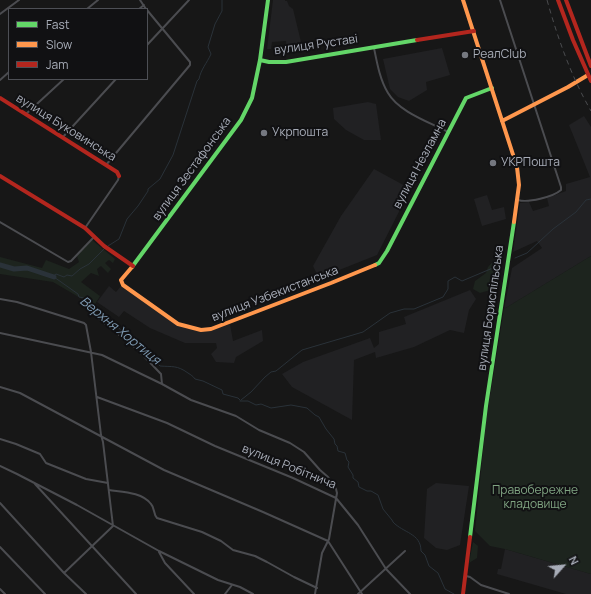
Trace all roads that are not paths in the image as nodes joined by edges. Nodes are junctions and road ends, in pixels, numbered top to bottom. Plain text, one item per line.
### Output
1 (19, 0) edge
2 (98, 0) edge
3 (140, 0) edge
4 (189, 0) edge
5 (268, 0) edge
6 (463, 0) edge
7 (500, 0) edge
8 (558, 0) edge
9 (566, 0) edge
10 (144, 5) junction
11 (8, 8) edge
12 (88, 8) edge
13 (141, 8) edge
14 (146, 8) edge
15 (148, 10) edge
16 (162, 28) junction
17 (474, 31) junction
18 (148, 44) edge
19 (374, 47) junction
20 (260, 60) junction
21 (591, 66) edge
22 (8, 73) edge
23 (590, 74) edge
24 (0, 80) edge
25 (63, 80) edge
26 (115, 80) edge
27 (591, 81) edge
28 (492, 88) junction
29 (0, 98) edge
30 (534, 105) junction
31 (25, 114) junction
32 (502, 121) junction
33 (448, 132) junction
34 (62, 138) junction
35 (106, 165) junction
36 (0, 176) edge
37 (119, 176) joint
38 (518, 200) junction
39 (0, 222) edge
40 (85, 228) junction
41 (94, 238) junction
42 (378, 263) joint
43 (133, 266) junction
44 (121, 280) joint
45 (0, 299) edge
46 (92, 313) dead end
47 (0, 333) edge
48 (91, 352) junction
49 (162, 384) junction
50 (0, 387) edge
51 (97, 397) junction
52 (101, 435) junction
53 (0, 439) edge
54 (0, 466) edge
55 (108, 483) junction
56 (34, 484) junction
57 (109, 490) junction
58 (336, 498) junction
59 (0, 503) edge
60 (113, 526) junction
61 (328, 541) junction
62 (0, 547) edge
63 (91, 547) junction
64 (405, 550) dead end
65 (159, 551) junction
66 (386, 569) junction
67 (64, 573) junction
68 (466, 576) junction
69 (232, 585) junction
70 (317, 588) junction
71 (0, 589) edge
72 (360, 593) edge
73 (5, 594) edge
74 (45, 594) edge
75 (86, 594) edge
76 (136, 594) edge
77 (194, 594) edge
78 (225, 594) edge
79 (253, 594) edge
80 (315, 594) edge
81 (410, 594) edge
82 (463, 594) edge
83 (509, 594) edge

1 - 11 street
2 - 12 street
3 - 10 street
4 - 16 street
5 - 20 street, вулиця Зестафонська
6 - 17 street, вулиця Бориспільська
7 - 30 street
8 - 23 street
9 - 21 street
10 - 13 street
10 - 14 street
15 - 16 street
16 - 18 street
16 - 35 street
17 - 19 street, вулиця Руставі
17 - 28 street, вулиця Бориспільська
19 - 20 street, вулиця Руставі
19 - 33 street, вулиця Руставі
20 - 43 street, вулиця Зестафонська
22 - 24 street
23 - 27 street
23 - 30 street
25 - 31 street
26 - 34 street
28 - 32 street, вулиця Бориспільська
28 - 33 street, вулиця Незламна
29 - 31 street, вулиця Буковинська
30 - 32 street
30 - 38 street
31 - 34 street, вулиця Буковинська
32 - 38 street, вулиця Бориспільська
33 - 42 street, вулиця Незламна
34 - 35 street, вулиця Буковинська
35 - 37 street, вулиця Буковинська
36 - 40 street
37 - 40 street
38 - 68 street, вулиця Бориспільська
39 - 41 street
40 - 41 street
41 - 43 street
42 - 44 street, вулиця Узбекистанська
43 - 44 street, вулиця Зестафонська
45 - 48 street
46 - 49 street
47 - 48 street, вулиця Робітнича
48 - 49 street, вулиця Робітнича
48 - 51 street
49 - 58 street, вулиця Робітнича
50 - 52 street
51 - 52 street
51 - 58 street, вулиця Робітнича
52 - 55 street
52 - 61 street
53 - 55 street
54 - 56 street
55 - 57 street
56 - 60 street
56 - 63 street
57 - 60 street
57 - 70 street
58 - 61 street
58 - 66 street
59 - 67 street
60 - 63 street
60 - 65 street
61 - 70 street
61 - 72 street
62 - 74 street
63 - 67 street
63 - 76 street
64 - 66 street
65 - 69 street
65 - 77 street
66 - 72 street
66 - 81 street
67 - 75 street
68 - 82 street, вулиця Бориспільська
68 - 83 street
69 - 78 street
69 - 79 street
70 - 80 street
71 - 73 street

